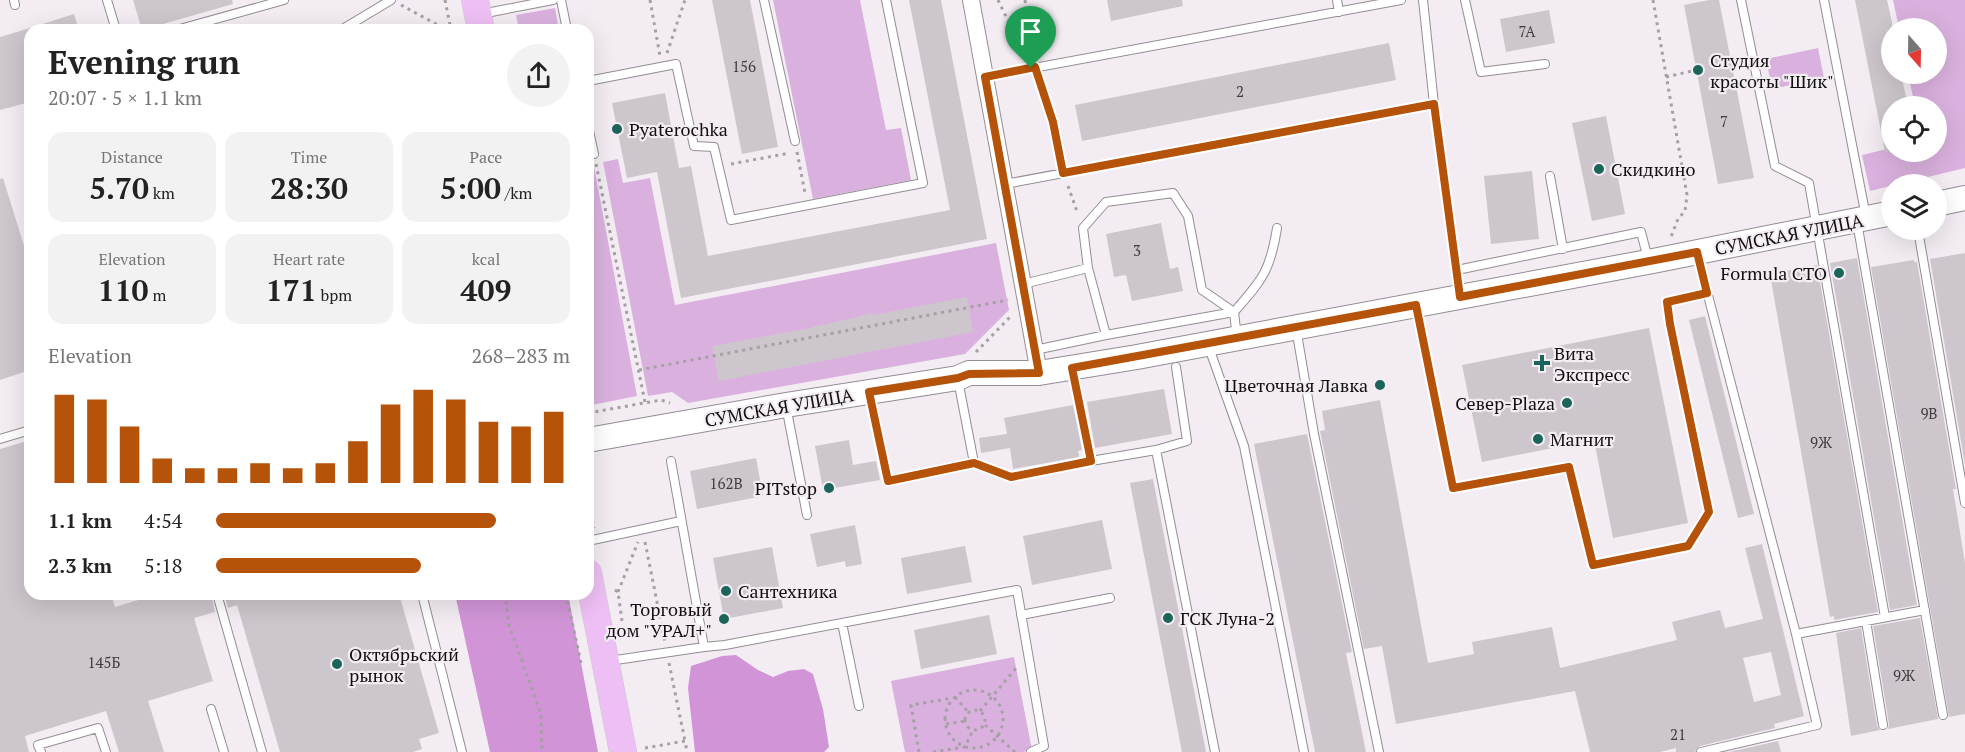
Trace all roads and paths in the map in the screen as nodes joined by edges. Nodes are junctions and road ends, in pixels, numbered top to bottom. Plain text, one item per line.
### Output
1 (107, 0) edge
2 (284, 0) edge
3 (446, 0) edge
4 (553, 0) edge
5 (561, 0) edge
6 (650, 0) edge
7 (685, 0) edge
8 (764, 0) edge
9 (886, 0) edge
10 (971, 0) edge
11 (998, 0) edge
12 (1025, 0) edge
13 (1337, 0) edge
14 (1401, 0) edge
15 (1423, 0) edge
16 (1465, 0) edge
17 (1653, 0) edge
18 (1741, 0) edge
19 (1824, 0) edge
20 (395, 2) edge
21 (1339, 12) junction
22 (478, 15) edge
23 (114, 24) edge
24 (198, 24) edge
25 (353, 24) edge
26 (437, 24) edge
27 (448, 24) edge
28 (566, 24) edge
29 (1545, 64) dead end
30 (662, 66) junction
31 (1033, 68) junction
32 (1696, 70) dead end
33 (1666, 76) junction
34 (985, 77) junction
35 (594, 80) edge
36 (1434, 104) junction
37 (1053, 122) joint
38 (795, 141) joint
39 (797, 152) junction
40 (594, 154) edge
41 (718, 166) junction
42 (1063, 173) junction
43 (1550, 176) dead end
44 (1005, 184) junction
45 (1965, 198) edge
46 (1947, 202) edge
47 (808, 205) junction
48 (1881, 215) edge
49 (1862, 219) junction
50 (1083, 228) junction
51 (1277, 228) dead end
52 (1818, 228) junction
53 (1671, 238) dead end
54 (1920, 240) edge
55 (1563, 249) junction
56 (1697, 252) junction
57 (1648, 262) junction
58 (1088, 268) junction
59 (1457, 270) junction
60 (1023, 284) junction
61 (1707, 293) junction
62 (1460, 297) junction
63 (1013, 299) dead end
64 (1416, 305) junction
65 (1015, 312) dead end
66 (1234, 312) junction
67 (1296, 328) junction
68 (1106, 334) junction
69 (1237, 338) junction
70 (1207, 344) junction
71 (976, 352) dead end
72 (1037, 361) junction
73 (1176, 367) dead end
74 (1072, 368) junction
75 (639, 370) junction
76 (958, 378) junction
77 (869, 392) junction
78 (645, 403) junction
79 (786, 405) junction
80 (678, 407) dead end
81 (594, 412) edge
82 (24, 432) edge
83 (0, 439) edge
84 (594, 439) edge
85 (1156, 450) junction
86 (671, 461) dead end
87 (1091, 461) junction
88 (974, 463) junction
89 (1965, 503) edge
90 (807, 515) dead end
91 (681, 521) junction
92 (643, 530) junction
93 (594, 540) edge
94 (618, 592) dead end
95 (1110, 598) dead end
96 (219, 600) edge
97 (424, 600) edge
98 (506, 600) edge
99 (593, 600) edge
100 (1925, 610) junction
101 (1021, 615) junction
102 (1886, 617) junction
103 (1866, 621) junction
104 (842, 623) junction
105 (1796, 634) junction
106 (704, 647) junction
107 (667, 652) junction
108 (1028, 654) junction
109 (605, 662) junction
110 (992, 696) junction
111 (955, 698) junction
112 (859, 706) dead end
113 (211, 709) dead end
114 (980, 711) junction
115 (968, 712) junction
116 (1943, 715) dead end
117 (965, 721) junction
118 (946, 724) junction
119 (985, 724) junction
120 (1883, 724) dead end
121 (973, 730) junction
122 (997, 736) junction
123 (685, 741) junction
124 (965, 747) junction
125 (632, 751) edge
126 (41, 752) edge
127 (106, 752) edge
128 (224, 752) edge
129 (262, 752) edge
130 (462, 752) edge
131 (542, 752) edge
132 (687, 752) edge
133 (919, 752) edge
134 (933, 752) edge
135 (1015, 752) edge
136 (1031, 752) edge
137 (1215, 752) edge
138 (1304, 752) edge
139 (1379, 752) edge
140 (1701, 752) edge

1 - 23 lane
2 - 24 lane
3 - 27 path
4 - 22 lane
5 - 28 lane
6 - 30 path
7 - 30 path
8 - 38 lane
9 - 47 lane
10 - 34 street
11 - 31 path
12 - 31 path
13 - 21 lane
14 - 21 lane
15 - 36 lane
16 - 29 lane
17 - 33 path
18 - 52 lane
19 - 49 lane
20 - 25 lane
20 - 26 path
21 - 31 lane
30 - 35 lane
30 - 41 lane
31 - 34 lane
31 - 37 path
32 - 33 path
33 - 53 path
34 - 44 street
36 - 42 lane
36 - 59 lane
37 - 42 lane
38 - 39 path
39 - 41 path
39 - 47 path
40 - 75 path
41 - 47 lane
42 - 44 lane
42 - 50 path
43 - 55 lane
44 - 60 street
45 - 46 street
48 - 49 street, СУМСКАЯ УЛИЦА
49 - 52 street, СУМСКАЯ УЛИЦА
49 - 100 lane
50 - 58 lane
50 - 66 lane
51 - 66 lane
52 - 56 street, СУМСКАЯ УЛИЦА
52 - 102 lane
54 - 89 lane
55 - 57 lane
55 - 59 lane
56 - 57 street, СУМСКАЯ УЛИЦА
56 - 61 lane
57 - 62 street, СУМСКАЯ УЛИЦА
58 - 60 lane
58 - 68 lane
59 - 62 lane
60 - 72 street
61 - 64 lane
61 - 105 lane
62 - 64 street, СУМСКАЯ УЛИЦА
63 - 75 path
64 - 67 street, СУМСКАЯ УЛИЦА
65 - 71 path
66 - 68 lane
66 - 69 lane
67 - 69 street, СУМСКАЯ УЛИЦА
67 - 139 lane
68 - 72 lane
69 - 70 street, СУМСКАЯ УЛИЦА
70 - 74 street, СУМСКАЯ УЛИЦА
70 - 138 lane
72 - 74 street, СУМСКАЯ УЛИЦА
72 - 76 street, СУМСКАЯ УЛИЦА
73 - 85 lane
74 - 87 lane
75 - 78 path
76 - 77 street, СУМСКАЯ УЛИЦА
76 - 88 lane
77 - 79 street, СУМСКАЯ УЛИЦА
77 - 88 lane
78 - 80 path
78 - 81 path
79 - 84 street, СУМСКАЯ УЛИЦА
79 - 90 lane
82 - 83 lane
85 - 87 lane
85 - 137 lane
86 - 91 lane
87 - 88 lane
91 - 92 lane
91 - 106 lane
92 - 93 lane
92 - 94 path
92 - 107 path
95 - 101 lane
96 - 129 lane
97 - 130 lane
98 - 131 path
99 - 109 main road
100 - 102 lane
100 - 116 lane
101 - 104 lane
101 - 108 lane
102 - 103 lane
103 - 105 lane
103 - 120 lane
104 - 106 lane
104 - 112 lane
105 - 140 lane
106 - 107 lane
107 - 109 lane
107 - 123 path
108 - 110 path
108 - 136 lane
109 - 125 main road
110 - 111 path
110 - 114 path
110 - 122 path
111 - 115 path
111 - 118 path
111 - 133 path
113 - 128 lane
114 - 115 path
114 - 119 path
115 - 117 path
117 - 118 path
117 - 121 path
118 - 124 path
119 - 121 path
119 - 122 path
121 - 124 path
122 - 124 path
122 - 135 path
123 - 125 path
123 - 132 path
124 - 134 path
126 - 127 lane

